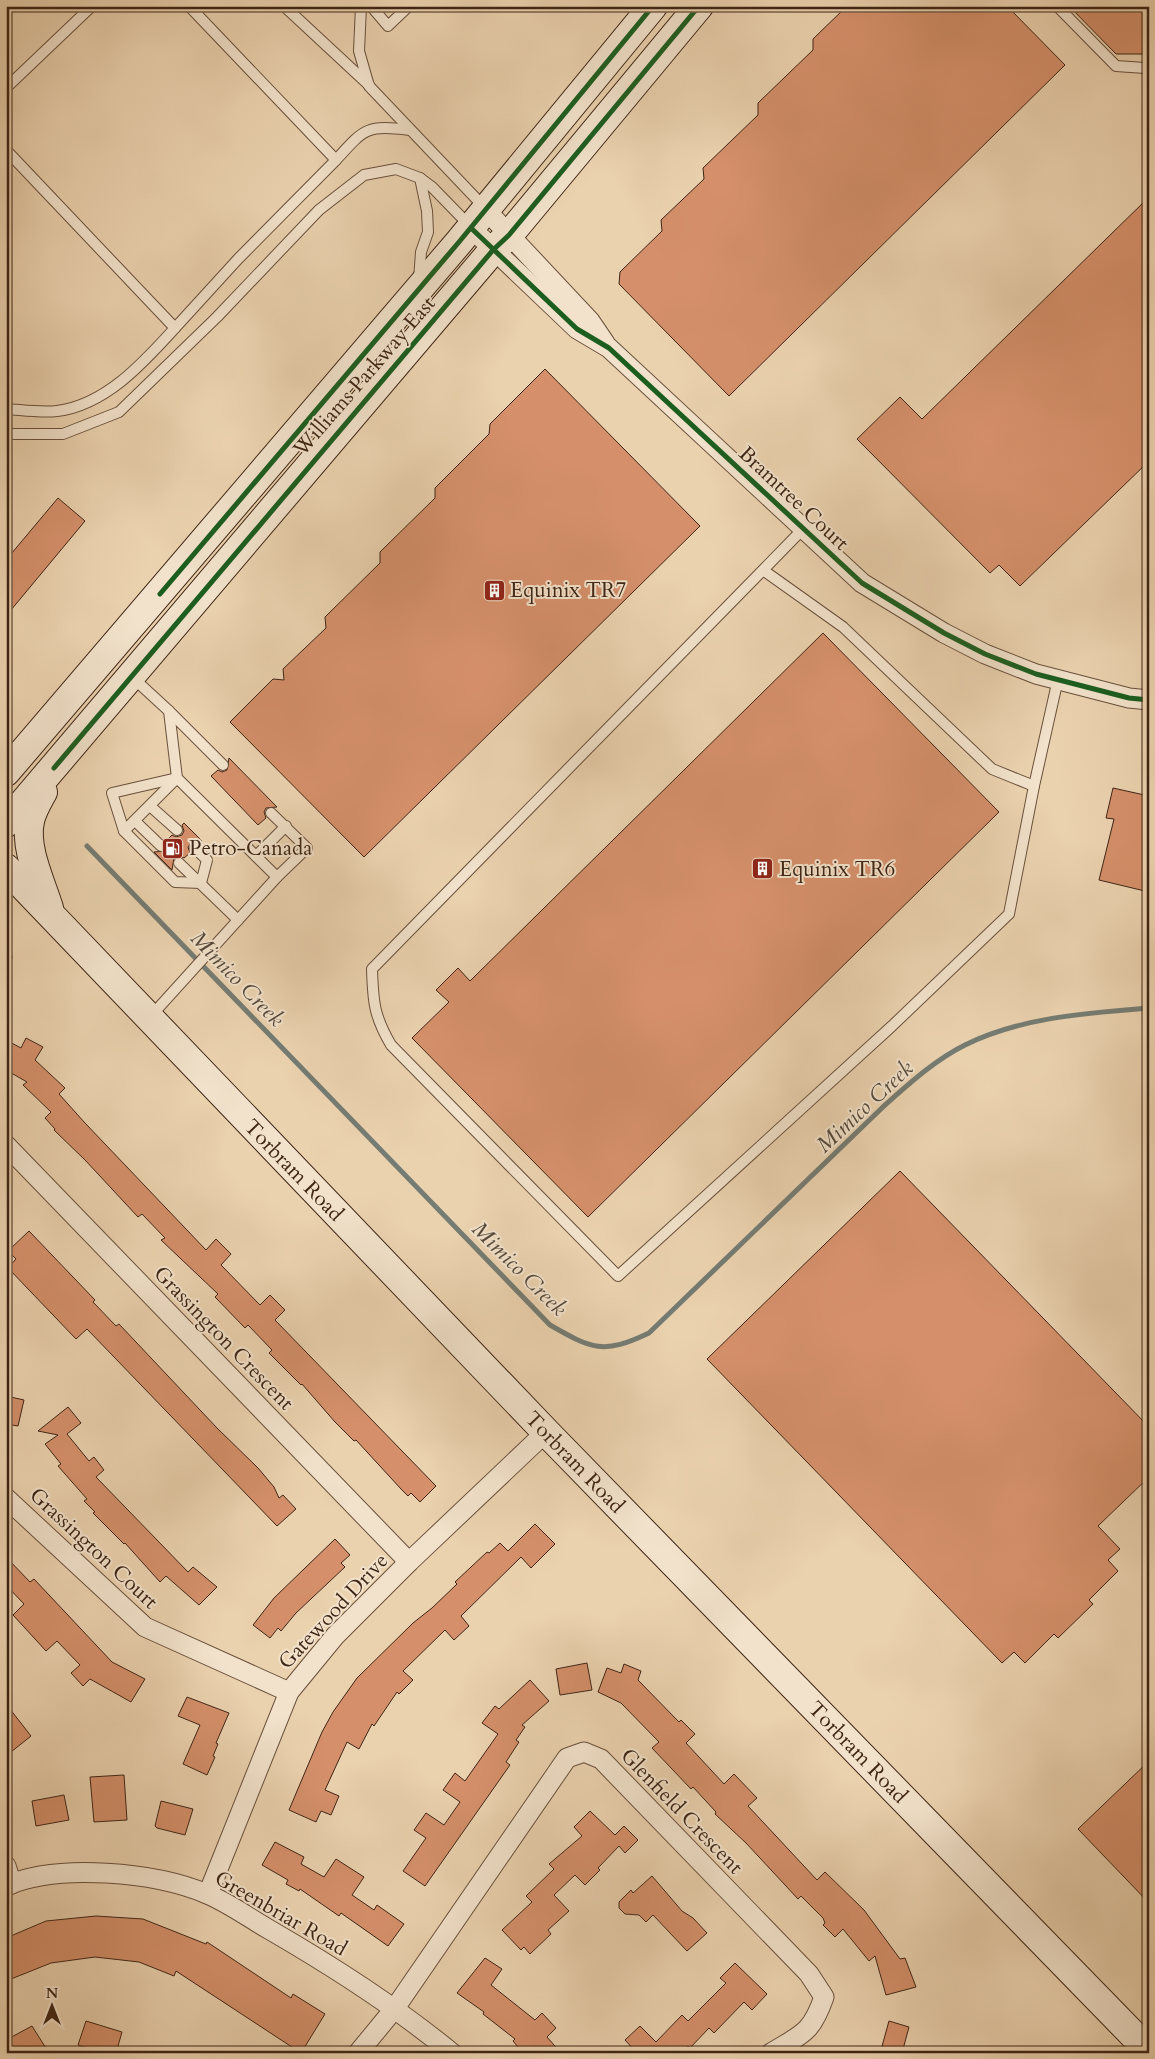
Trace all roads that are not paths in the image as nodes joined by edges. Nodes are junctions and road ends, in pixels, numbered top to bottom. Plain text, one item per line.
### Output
1 (92, 6) edge
2 (189, 6) edge
3 (284, 6) edge
4 (361, 6) edge
5 (371, 6) edge
6 (409, 6) edge
7 (654, 6) edge
8 (699, 6) edge
9 (1057, 6) edge
10 (1149, 65) edge
11 (370, 86) junction
12 (6, 88) edge
13 (410, 130) junction
14 (6, 150) edge
15 (336, 160) junction
16 (420, 178) junction
17 (478, 218) junction
18 (501, 242) junction
19 (418, 291) junction
20 (176, 328) junction
21 (6, 409) edge
22 (6, 434) edge
23 (803, 529) junction
24 (763, 570) junction
25 (131, 675) junction
26 (1058, 679) junction
27 (1149, 700) edge
28 (169, 711) junction
29 (223, 765) dead end
30 (54, 768) junction
31 (6, 772) edge
32 (177, 778) junction
33 (1034, 786) junction
34 (150, 806) junction
35 (271, 813) dead end
36 (135, 821) junction
37 (6, 823) edge
38 (286, 826) junction
39 (177, 830) dead end
40 (124, 831) junction
41 (161, 846) dead end
42 (195, 848) dead end
43 (256, 856) junction
44 (179, 863) dead end
45 (6, 868) edge
46 (277, 877) junction
47 (200, 883) junction
48 (51, 914) junction
49 (238, 920) junction
50 (149, 1018) junction
51 (6, 1145) edge
52 (546, 1432) junction
53 (6, 1498) edge
54 (409, 1562) junction
55 (289, 1692) junction
56 (8, 1879) edge
57 (208, 1894) junction
58 (395, 2008) junction
59 (1149, 2051) edge
60 (358, 2053) edge
61 (452, 2053) edge
62 (771, 2053) edge

1 - 12 lane
2 - 15 lane
3 - 11 lane
4 - 11 lane
5 - 6 lane
7 - 17 main road, Williams Parkway East
8 - 18 main road, Williams Parkway East
9 - 10 lane
11 - 13 lane
13 - 15 lane
13 - 17 lane
14 - 20 lane
15 - 20 lane
16 - 17 lane
16 - 19 lane
16 - 22 lane
17 - 18 street, Bramtree Court
17 - 19 main road, Williams Parkway East
18 - 23 street, Bramtree Court
18 - 25 main road, Williams Parkway East
19 - 31 main road, Williams Parkway East
20 - 21 lane
23 - 24 lane
23 - 26 street, Bramtree Court
24 - 33 lane
24 - 33 lane
25 - 28 lane
25 - 30 main road, Williams Parkway East
26 - 27 street, Bramtree Court
26 - 33 lane
28 - 29 lane
28 - 32 lane
30 - 37 main road, Williams Parkway East
30 - 48 main road
32 - 34 lane
32 - 40 lane
32 - 43 lane
34 - 36 lane
34 - 39 lane
35 - 38 lane
36 - 40 lane
36 - 41 lane
38 - 43 lane
38 - 46 lane
40 - 47 lane
42 - 47 lane
43 - 46 lane
44 - 47 lane
45 - 48 main road, Torbram Road
46 - 49 lane
47 - 49 lane
48 - 50 main road, Torbram Road
49 - 50 lane
50 - 52 main road, Torbram Road
51 - 54 street, Grassington Crescent
52 - 54 street, Gatewood Drive
52 - 59 main road, Torbram Road
53 - 55 street, Grassington Court
54 - 55 street, Gatewood Drive
55 - 57 street, Gatewood Drive
56 - 57 street, Greenbriar Road
57 - 58 street, Greenbriar Road
58 - 60 street
58 - 61 street, Greenbriar Road
58 - 62 street, Glenfield Crescent

